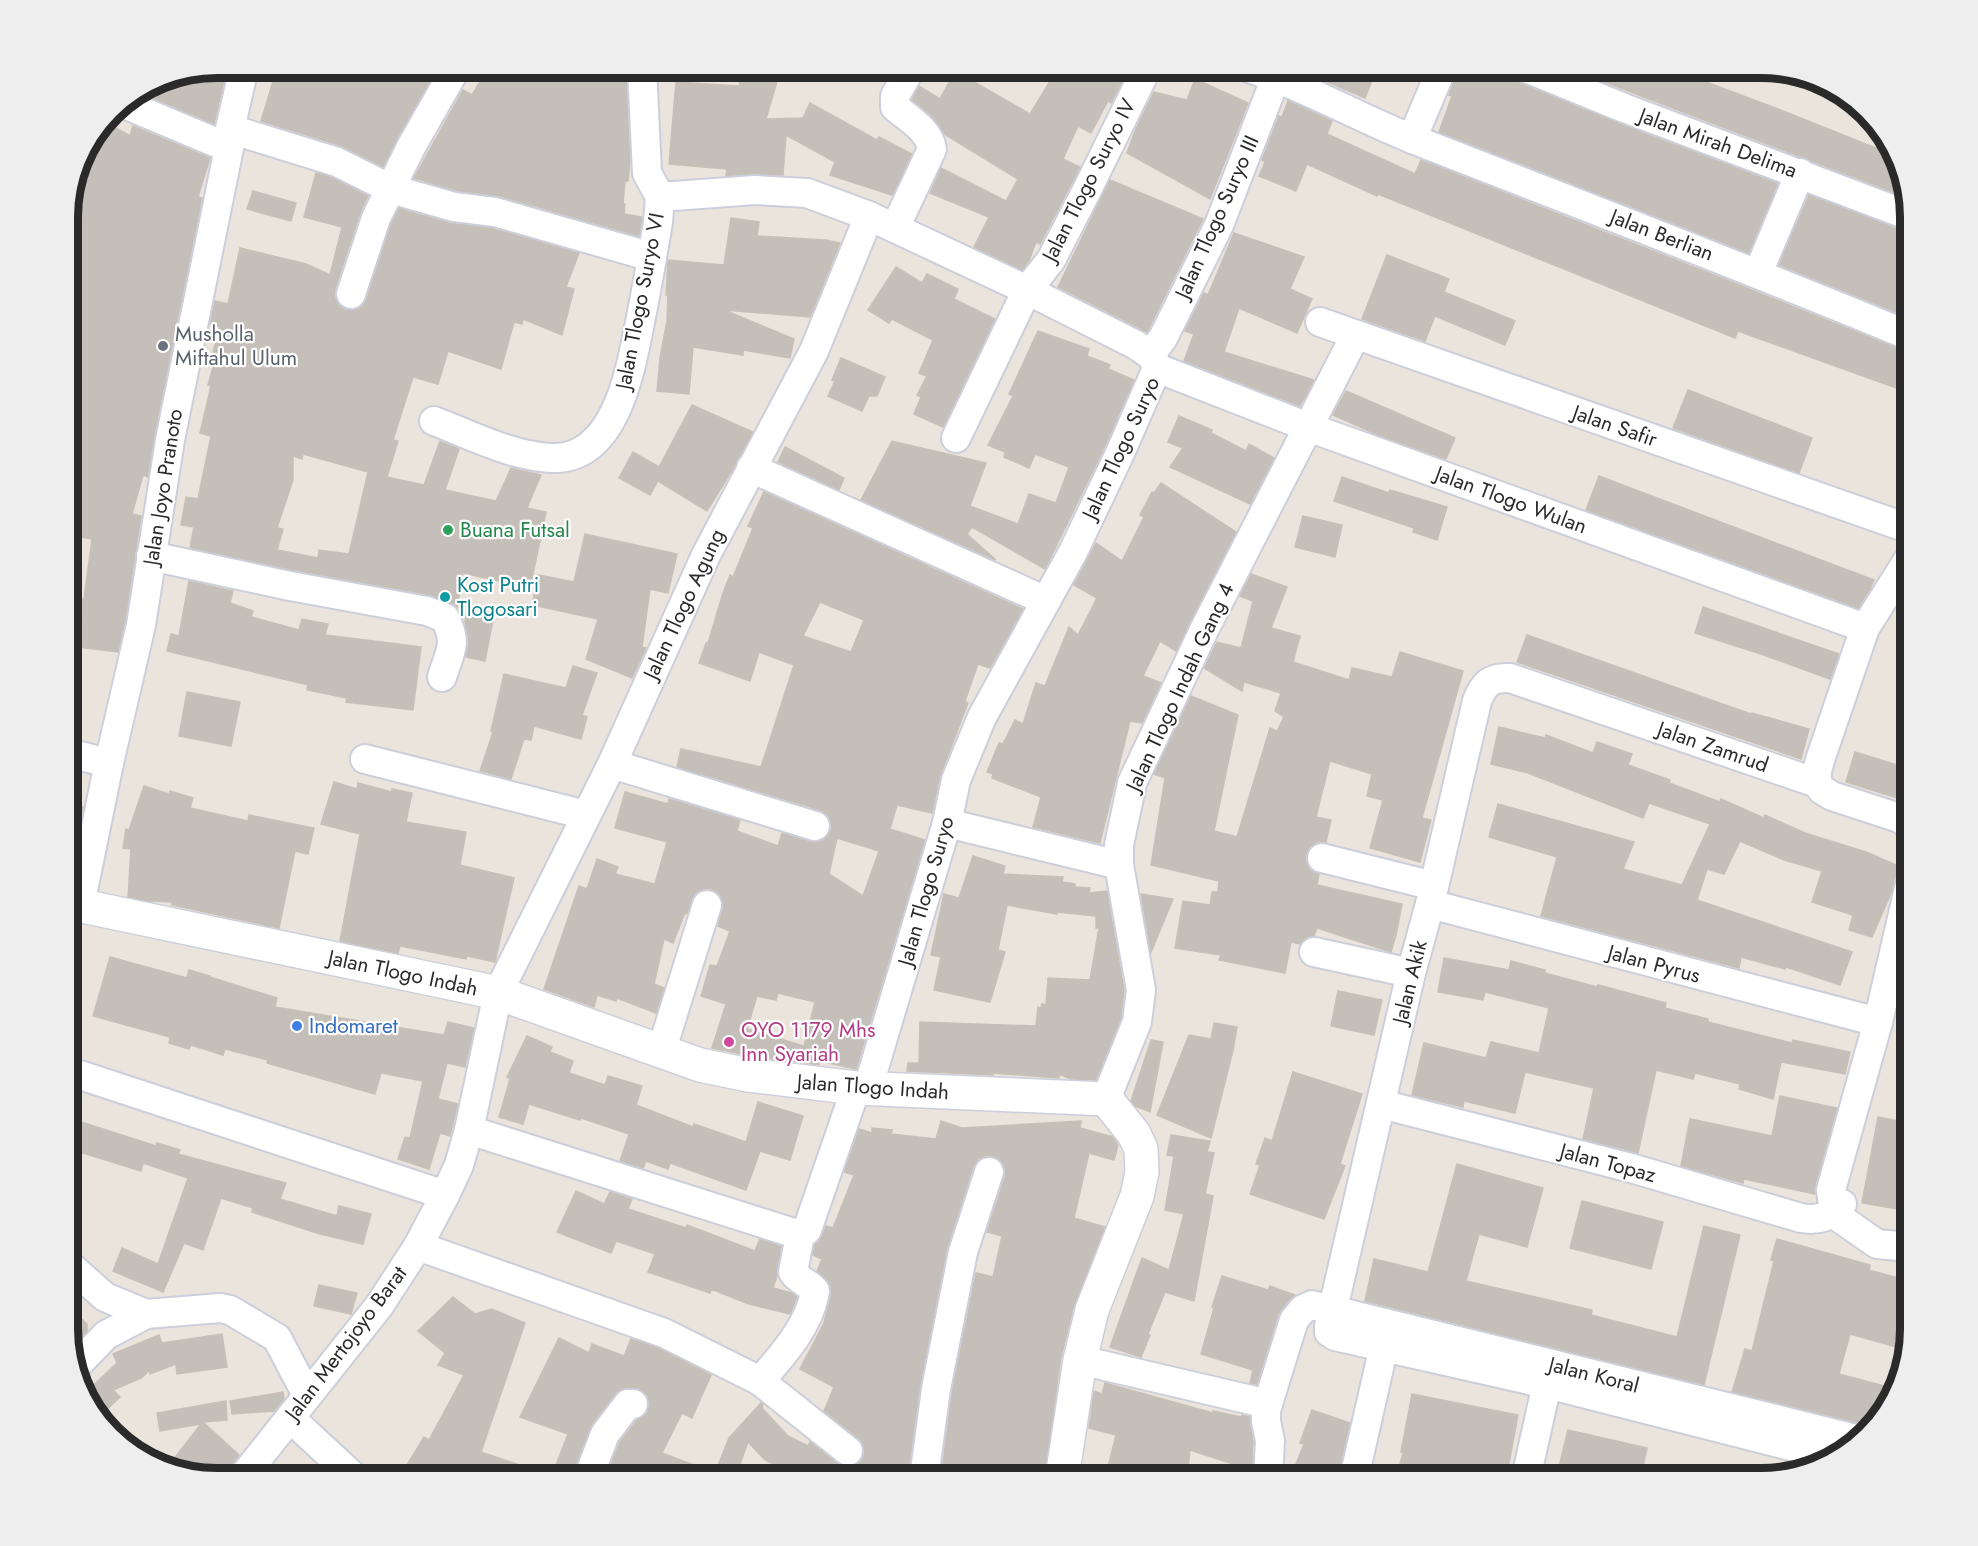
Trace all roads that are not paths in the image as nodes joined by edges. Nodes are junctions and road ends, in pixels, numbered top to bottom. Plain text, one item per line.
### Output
1 (242, 78) edge
2 (450, 78) edge
3 (642, 78) edge
4 (905, 78) edge
5 (1142, 78) edge
6 (1276, 78) edge
7 (1278, 78) edge
8 (1438, 78) edge
9 (1550, 78) edge
10 (136, 104) edge
11 (230, 139) junction
12 (1412, 139) junction
13 (1800, 173) junction
14 (390, 189) junction
15 (660, 197) junction
16 (1900, 212) edge
17 (869, 216) junction
18 (896, 228) junction
19 (652, 256) junction
20 (1758, 273) junction
21 (1027, 290) junction
22 (351, 294) dead end
23 (1320, 322) dead end
24 (1900, 331) edge
25 (1355, 336) junction
26 (1154, 361) junction
27 (434, 421) dead end
28 (1308, 427) junction
29 (956, 438) dead end
30 (751, 468) junction
31 (1900, 525) edge
32 (151, 556) junction
33 (1900, 574) edge
34 (1046, 601) junction
35 (1865, 628) junction
36 (442, 677) dead end
37 (1510, 678) joint
38 (78, 755) edge
39 (365, 759) dead end
40 (109, 763) junction
41 (612, 764) junction
42 (1817, 783) junction
43 (586, 815) junction
44 (1900, 819) edge
45 (947, 823) junction
46 (815, 826) dead end
47 (1322, 858) dead end
48 (1119, 865) junction
49 (78, 888) edge
50 (1432, 895) junction
51 (78, 905) edge
52 (707, 905) dead end
53 (1900, 930) edge
54 (1314, 952) dead end
55 (1411, 974) junction
56 (498, 993) junction
57 (1878, 1023) junction
58 (661, 1052) junction
59 (80, 1075) dead end
60 (862, 1088) junction
61 (1106, 1100) junction
62 (1381, 1104) junction
63 (469, 1130) junction
64 (989, 1172) dead end
65 (445, 1196) junction
66 (1836, 1206) junction
67 (800, 1235) junction
68 (418, 1246) junction
69 (1900, 1246) edge
70 (78, 1273) edge
71 (105, 1297) junction
72 (1332, 1309) junction
73 (146, 1314) junction
74 (106, 1335) junction
75 (1384, 1346) junction
76 (82, 1359) edge
77 (1080, 1360) junction
78 (760, 1381) junction
79 (1547, 1384) junction
80 (307, 1395) junction
81 (633, 1404) dead end
82 (1268, 1404) junction
83 (290, 1418) junction
84 (1849, 1437) edge
85 (848, 1451) dead end
86 (1822, 1454) edge
87 (251, 1468) edge
88 (344, 1468) edge
89 (592, 1468) edge
90 (925, 1468) edge
91 (1064, 1468) edge
92 (1269, 1468) edge
93 (1356, 1468) edge
94 (1528, 1468) edge

1 - 11 street, Jalan Joyo Pranoto
2 - 14 street
3 - 15 street
4 - 18 street
5 - 21 street, Jalan Tlogo Suryo IV
6 - 26 street, Jalan Tlogo Suryo III
7 - 12 street, Jalan Berlian
8 - 12 street
9 - 13 street, Jalan Mirah Delima
10 - 11 street
11 - 14 street
11 - 32 street, Jalan Joyo Pranoto
12 - 20 street, Jalan Berlian
13 - 16 street, Jalan Mirah Delima
13 - 20 street
14 - 19 street
14 - 22 street
15 - 17 street, Jalan Tlogo Suryo
15 - 19 street, Jalan Tlogo Suryo VI
17 - 18 street, Jalan Tlogo Suryo
17 - 30 street, Jalan Tlogo Agung
18 - 21 street, Jalan Tlogo Suryo
19 - 27 street, Jalan Tlogo Suryo VI
20 - 24 street, Jalan Berlian
21 - 26 street, Jalan Tlogo Suryo
21 - 29 street, Jalan Tlogo Suryo IV
23 - 25 street, Jalan Safir
25 - 28 street, Jalan Tlogo Indah Gang 4
25 - 31 street, Jalan Safir
26 - 28 street, Jalan Tlogo Wulan
26 - 34 street, Jalan Tlogo Suryo
28 - 35 street, Jalan Tlogo Wulan
28 - 48 street, Jalan Tlogo Indah Gang 4
30 - 34 street
30 - 41 street, Jalan Tlogo Agung
32 - 36 street
32 - 40 street, Jalan Joyo Pranoto
33 - 35 street
34 - 45 street, Jalan Tlogo Suryo
35 - 42 street
37 - 42 street, Jalan Zamrud
37 - 50 street, Jalan Akik
38 - 40 street
39 - 43 street
40 - 49 street, Jalan Joyo Pranoto
41 - 43 street, Jalan Tlogo Agung
41 - 46 street
42 - 44 street, Jalan Zamrud
43 - 56 street, Jalan Tlogo Agung
45 - 48 street
45 - 60 street, Jalan Tlogo Suryo
47 - 50 street, Jalan Pyrus
48 - 61 street, Jalan Tlogo Indah Gang 4
50 - 55 street, Jalan Akik
50 - 57 street, Jalan Pyrus
51 - 56 street, Jalan Tlogo Indah
52 - 58 street
53 - 57 street
54 - 55 street
55 - 62 street, Jalan Akik
56 - 58 street, Jalan Tlogo Indah
56 - 63 street, Jalan Mertojoyo Barat
57 - 66 street
58 - 60 street, Jalan Tlogo Indah
59 - 65 street
60 - 61 street, Jalan Tlogo Indah
60 - 67 street, Jalan Tlogo Suryo
61 - 77 street
62 - 66 street, Jalan Topaz
62 - 72 street, Jalan Akik
63 - 65 street, Jalan Mertojoyo Barat
63 - 67 street
64 - 90 street
65 - 68 street, Jalan Mertojoyo Barat
66 - 69 street
67 - 78 street, Jalan Tlogo Suryo
68 - 78 street
68 - 80 street, Jalan Mertojoyo Barat
70 - 71 street
71 - 73 street
71 - 74 street
72 - 75 street, Jalan Akik
72 - 82 street, Jalan Koral
72 - 84 street, Jalan Koral
73 - 74 street
73 - 80 street
74 - 76 street
75 - 79 street
75 - 93 street
77 - 82 street
77 - 91 street
78 - 85 street
79 - 86 street
79 - 94 street
80 - 83 street, Jalan Mertojoyo Barat
81 - 89 street
82 - 92 street
83 - 87 street, Jalan Mertojoyo Barat
83 - 88 street

